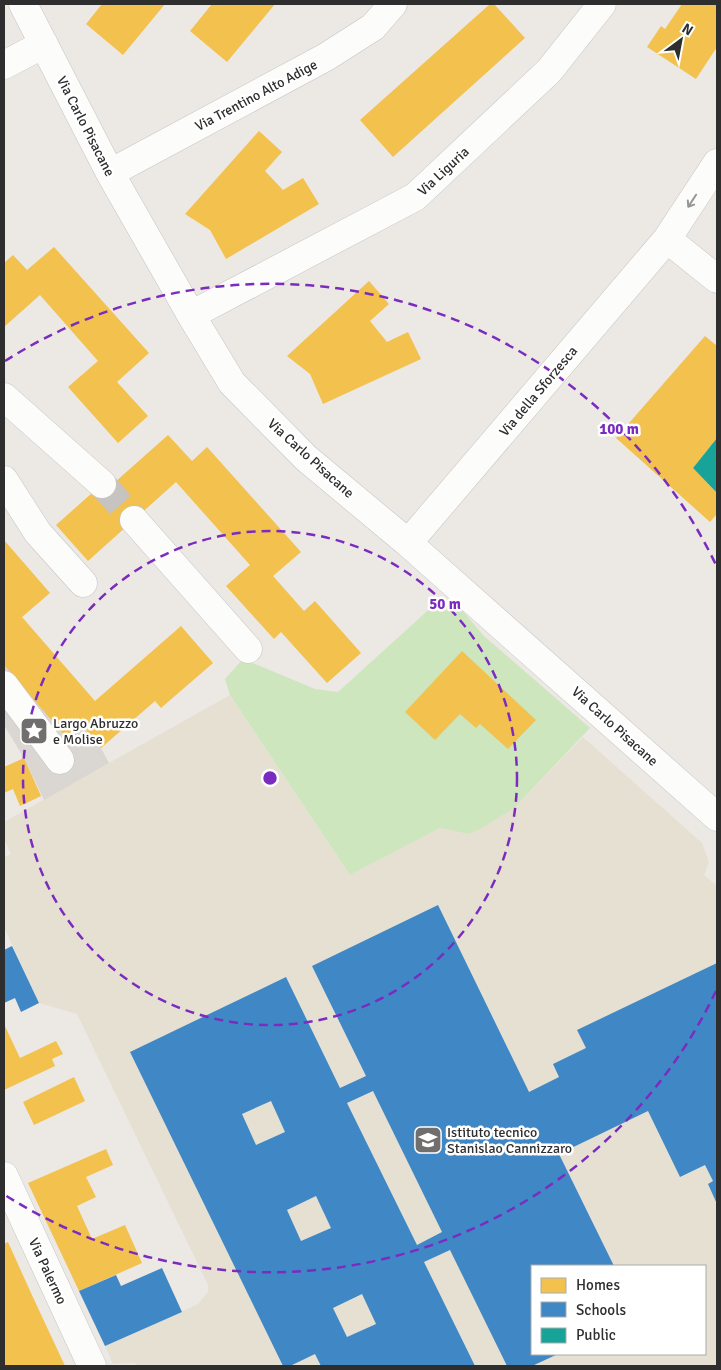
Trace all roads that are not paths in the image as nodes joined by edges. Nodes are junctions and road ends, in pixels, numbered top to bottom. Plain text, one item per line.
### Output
1 (23, 4) edge
2 (393, 4) edge
3 (602, 4) edge
4 (44, 44) junction
5 (4, 64) edge
6 (717, 163) edge
7 (110, 173) junction
8 (667, 239) junction
9 (714, 268) edge
10 (191, 315) junction
11 (4, 397) edge
12 (4, 480) edge
13 (102, 484) tunnel mouth
14 (134, 520) tunnel mouth
15 (408, 543) junction
16 (83, 583) dead end
17 (248, 649) dead end
18 (4, 685) edge
19 (60, 760) dead end
20 (717, 817) edge
21 (4, 1176) edge
22 (92, 1366) edge

1 - 4 street, Via Carlo Pisacane
2 - 7 street, Via Trentino Alto Adige
3 - 10 street, Via Liguria
4 - 5 street
4 - 7 street, Via Carlo Pisacane
6 -> 8 street, Via della Sforzesca
7 - 10 street, Via Carlo Pisacane
8 - 9 street
8 - 15 street, Via della Sforzesca
10 - 15 street, Via Carlo Pisacane
11 - 13 street
12 - 16 street
14 - 17 street
15 - 20 street, Via Carlo Pisacane
18 - 19 street
21 - 22 street, Via Palermo

